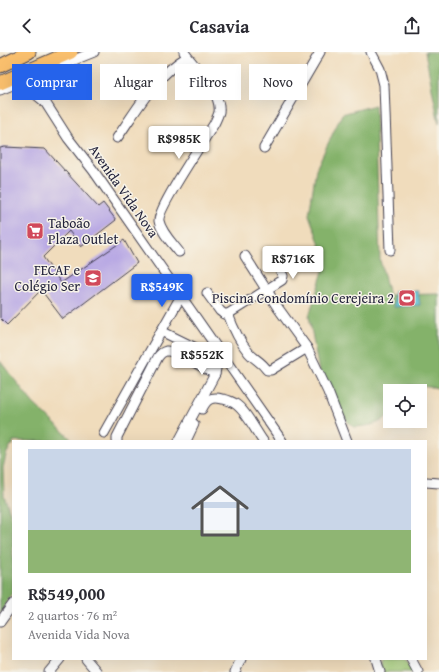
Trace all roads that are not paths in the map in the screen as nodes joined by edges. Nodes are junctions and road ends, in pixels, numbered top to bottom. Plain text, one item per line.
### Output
1 (29, 52) edge
2 (94, 52) edge
3 (320, 52) edge
4 (371, 52) edge
5 (76, 55) edge
6 (183, 55) edge
7 (59, 64) edge
8 (0, 66) edge
9 (0, 83) edge
10 (12, 85) edge
11 (0, 90) edge
12 (43, 100) edge
13 (45, 102) joint
14 (118, 138) dead end
15 (264, 148) dead end
16 (390, 250) dead end
17 (179, 252) dead end
18 (245, 256) dead end
19 (274, 263) dead end
20 (267, 289) junction
21 (208, 293) dead end
22 (181, 296) junction
23 (228, 314) junction
24 (161, 331) junction
25 (307, 348) junction
26 (216, 374) junction
27 (104, 433) dead end
28 (117, 440) edge
29 (180, 440) edge
30 (187, 440) edge
31 (262, 440) edge
32 (281, 440) edge
33 (347, 440) edge
34 (427, 482) edge
35 (439, 483) edge
36 (12, 605) edge
37 (0, 622) edge
38 (59, 660) edge
39 (87, 660) edge
40 (241, 660) edge
41 (376, 660) edge
42 (411, 660) edge
43 (49, 672) edge
44 (97, 672) edge
45 (235, 672) edge
46 (380, 672) edge
47 (418, 672) edge

1 - 8 highway
2 - 5 street
3 - 15 street
4 - 16 street
5 - 7 street
5 - 9 highway
6 - 14 street
6 - 17 street
10 - 11 street
12 - 13 street, Avenida Vida Nova
13 - 22 street, Avenida Vida Nova
18 - 20 street
19 - 20 street
20 - 23 street
20 - 25 street
21 - 23 street
22 - 24 street
22 - 32 street, Avenida Vida Nova
23 - 25 street
24 - 26 street
24 - 27 street
25 - 33 street
26 - 28 street
26 - 29 street
30 - 31 street
34 - 35 street
36 - 37 street
38 - 43 street
39 - 44 street
40 - 45 street
41 - 46 street
42 - 47 street

